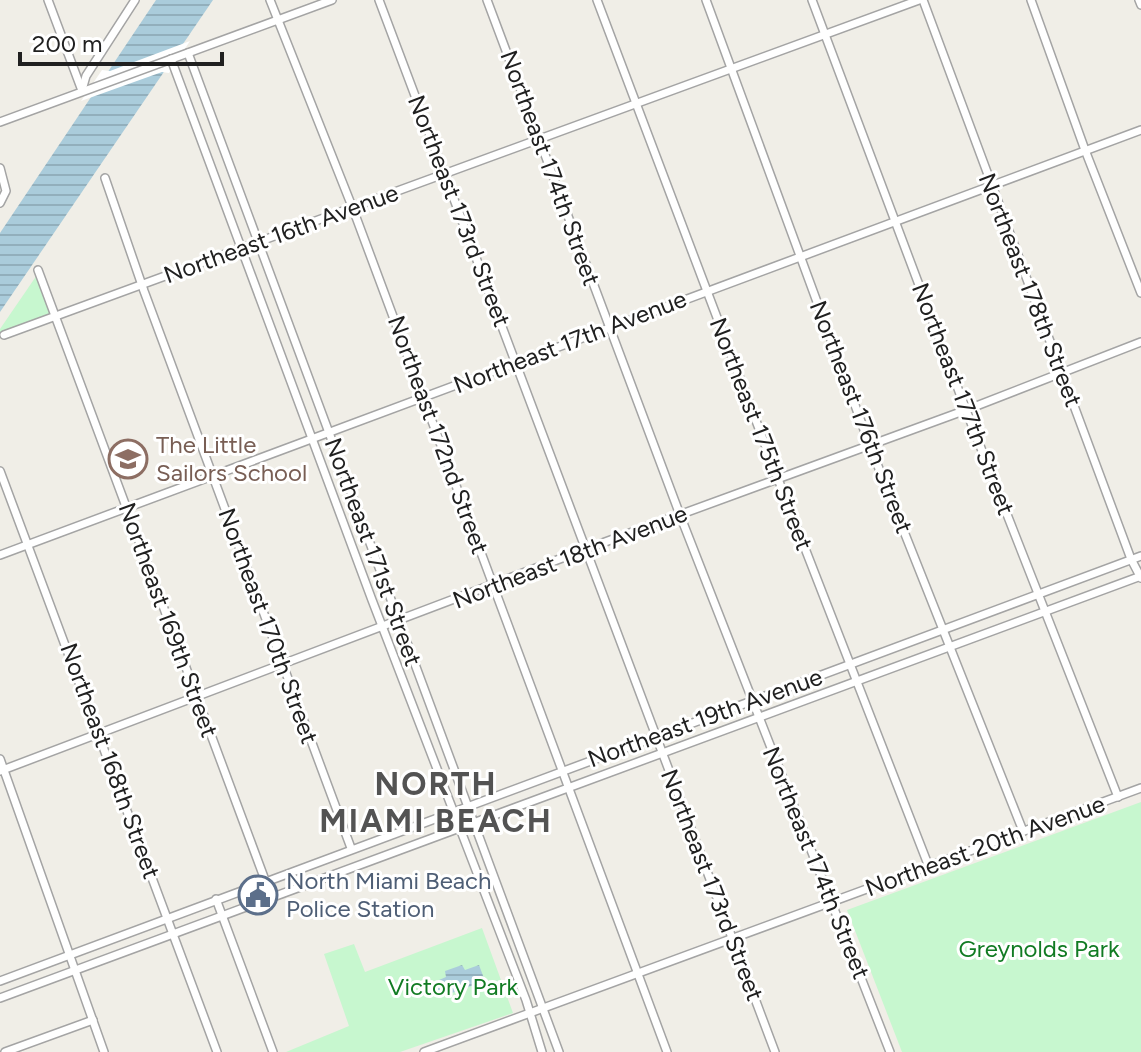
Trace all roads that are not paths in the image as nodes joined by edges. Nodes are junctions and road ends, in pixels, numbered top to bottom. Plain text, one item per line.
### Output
1 (48, 0) edge
2 (135, 0) edge
3 (270, 0) edge
4 (332, 0) edge
5 (379, 0) edge
6 (487, 0) edge
7 (597, 0) edge
8 (706, 0) edge
9 (812, 0) edge
10 (921, 0) edge
11 (1031, 0) edge
12 (278, 20) junction
13 (824, 36) junction
14 (188, 53) junction
15 (174, 60) junction
16 (731, 67) junction
17 (197, 77) junction
18 (180, 84) junction
19 (85, 89) junction
20 (635, 102) junction
21 (0, 122) edge
22 (1141, 130) edge
23 (541, 138) junction
24 (1085, 150) junction
25 (0, 168) edge
26 (445, 174) junction
27 (105, 178) dead end
28 (991, 186) junction
29 (0, 203) edge
30 (353, 209) junction
31 (896, 221) junction
32 (258, 243) junction
33 (242, 249) junction
34 (802, 257) junction
35 (38, 270) dead end
36 (142, 285) junction
37 (706, 291) junction
38 (1141, 293) edge
39 (54, 317) junction
40 (610, 328) junction
41 (4, 335) dead end
42 (1141, 342) edge
43 (516, 363) junction
44 (1061, 372) junction
45 (423, 397) junction
46 (966, 410) junction
47 (328, 432) junction
48 (312, 438) junction
49 (870, 446) junction
50 (0, 471) edge
51 (213, 476) junction
52 (778, 479) junction
53 (127, 507) junction
54 (680, 515) junction
55 (28, 544) junction
56 (586, 549) junction
57 (0, 555) edge
58 (1141, 556) edge
59 (1131, 559) junction
60 (1141, 577) edge
61 (494, 586) junction
62 (1039, 594) junction
63 (1046, 612) junction
64 (399, 621) junction
65 (384, 628) junction
66 (944, 630) junction
67 (950, 647) junction
68 (849, 664) junction
69 (283, 666) junction
70 (416, 667) junction
71 (401, 674) junction
72 (856, 682) junction
73 (197, 697) junction
74 (752, 700) junction
75 (759, 718) junction
76 (100, 734) junction
77 (655, 735) junction
78 (444, 743) junction
79 (430, 748) junction
80 (663, 754) junction
81 (0, 759) edge
82 (2, 771) edge
83 (563, 771) junction
84 (569, 788) junction
85 (1141, 788) edge
86 (1118, 797) junction
87 (469, 806) junction
88 (454, 811) junction
89 (425, 822) junction
90 (475, 823) junction
91 (461, 828) junction
92 (1023, 831) junction
93 (431, 839) junction
94 (351, 848) junction
95 (314, 862) junction
96 (929, 867) junction
97 (265, 880) junction
98 (320, 880) junction
99 (216, 899) junction
100 (832, 903) junction
101 (168, 917) junction
102 (222, 917) junction
103 (174, 935) junction
104 (732, 939) junction
105 (70, 953) junction
106 (76, 972) junction
107 (638, 973) junction
108 (0, 981) edge
109 (0, 998) edge
110 (544, 1008) junction
111 (530, 1013) junction
112 (93, 1020) junction
113 (5, 1052) edge
114 (104, 1052) edge
115 (217, 1052) edge
116 (273, 1052) edge
117 (426, 1052) edge
118 (542, 1052) edge
119 (559, 1052) edge
120 (667, 1052) edge
121 (775, 1052) edge
122 (890, 1052) edge

1 - 19 street
2 - 19 street
3 - 12 street, Northeast 172nd Street
4 - 12 street
5 - 26 street, Northeast 173rd Street
6 - 23 street, Northeast 174th Street
7 - 20 street, Northeast 175th Street
8 - 16 street, Northeast 176th Street
9 - 13 street, Northeast 177th Street
10 - 13 street, Northeast 16th Avenue
10 - 28 street, Northeast 178th Street
11 - 24 street
12 - 14 street
12 - 30 street, Northeast 172nd Street
13 - 16 street, Northeast 16th Avenue
13 - 31 street, Northeast 177th Street
14 - 15 street
14 - 17 street, Northeast 171st Street
15 - 18 street, Northeast 171st Street
15 - 19 street
16 - 20 street, Northeast 16th Avenue
16 - 34 street, Northeast 176th Street
17 - 18 street
17 - 32 street, Northeast 171st Street
18 - 33 street, Northeast 171st Street
19 - 21 street
20 - 23 street, Northeast 16th Avenue
20 - 37 street, Northeast 175th Street
22 - 24 street, Northeast 17th Avenue
23 - 26 street, Northeast 16th Avenue
23 - 40 street, Northeast 174th Street
24 - 28 street, Northeast 17th Avenue
24 - 38 street
25 - 29 street
26 - 30 street, Northeast 16th Avenue
26 - 43 street, Northeast 173rd Street
27 - 36 street, Northeast 170th Street
28 - 31 street, Northeast 17th Avenue
28 - 44 street, Northeast 178th Street
30 - 32 street, Northeast 16th Avenue
30 - 45 street, Northeast 172nd Street
31 - 34 street, Northeast 17th Avenue
31 - 46 street, Northeast 177th Street
32 - 33 street, Northeast 16th Avenue
32 - 47 street, Northeast 171st Street
33 - 36 street, Northeast 16th Avenue
33 - 48 street, Northeast 171st Street
34 - 37 street, Northeast 17th Avenue
34 - 49 street, Northeast 176th Street
35 - 39 street, Northeast 169th Street
36 - 39 street, Northeast 16th Avenue
36 - 51 street, Northeast 170th Street
37 - 40 street, Northeast 17th Avenue
37 - 52 street, Northeast 175th Street
39 - 41 street, Northeast 16th Avenue
39 - 53 street, Northeast 169th Street
40 - 43 street, Northeast 17th Avenue
40 - 54 street, Northeast 174th Street
42 - 44 street, Northeast 18th Avenue
43 - 45 street, Northeast 17th Avenue
43 - 56 street, Northeast 173rd Street
44 - 46 street, Northeast 18th Avenue
44 - 59 street, Northeast 178th Street
45 - 47 street, Northeast 17th Avenue
45 - 61 street, Northeast 172nd Street
46 - 49 street, Northeast 18th Avenue
46 - 62 street, Northeast 177th Street
47 - 48 street, Northeast 17th Avenue
47 - 64 street, Northeast 171st Street
48 - 51 street, Northeast 17th Avenue
48 - 65 street, Northeast 171st Street
49 - 52 street, Northeast 18th Avenue
49 - 66 street, Northeast 176th Street
50 - 55 street, Northeast 168th Street
51 - 53 street, Northeast 17th Avenue
51 - 69 street, Northeast 170th Street
52 - 54 street, Northeast 18th Avenue
52 - 68 street, Northeast 175th Street
53 - 55 street, Northeast 17th Avenue
53 - 73 street, Northeast 169th Street
54 - 56 street, Northeast 18th Avenue
54 - 74 street, Northeast 174th Street
55 - 57 street, Northeast 17th Avenue
55 - 76 street, Northeast 168th Street
56 - 61 street, Northeast 18th Avenue
56 - 77 street, Northeast 173rd Street
58 - 59 street, Northeast 19th Avenue
59 - 60 street, Northeast 178th Street
59 - 62 street, Northeast 19th Avenue
60 - 63 street, Northeast 19th Avenue
61 - 64 street, Northeast 18th Avenue
61 - 83 street, Northeast 172nd Street
62 - 63 street, Northeast 177th Street
62 - 66 street, Northeast 19th Avenue
63 - 67 street, Northeast 19th Avenue
63 - 86 street, Northeast 177th Street
64 - 65 street, Northeast 18th Avenue
64 - 70 street, Northeast 171st Street
65 - 69 street, Northeast 18th Avenue
65 - 71 street, Northeast 171st Street
66 - 67 street, Northeast 176th Street
66 - 68 street, Northeast 19th Avenue
67 - 72 street, Northeast 19th Avenue
67 - 92 street, Northeast 176th Street
68 - 72 street, Northeast 175th Street
68 - 74 street, Northeast 19th Avenue
69 - 73 street, Northeast 18th Avenue
69 - 94 street, Northeast 170th Street
70 - 71 street
70 - 78 street, Northeast 171st Street
71 - 79 street, Northeast 171st Street
72 - 75 street, Northeast 19th Avenue
72 - 96 street, Northeast 175th Street
73 - 76 street, Northeast 18th Avenue
73 - 97 street, Northeast 169th Street
74 - 75 street, Northeast 174th Street
74 - 77 street, Northeast 19th Avenue
75 - 80 street, Northeast 19th Avenue
75 - 100 street, Northeast 174th Street
76 - 82 street, Northeast 18th Avenue
76 - 101 street, Northeast 168th Street
77 - 80 street, Northeast 173rd Street
77 - 83 street, Northeast 19th Avenue
78 - 79 street
78 - 87 street, Northeast 171st Street
79 - 88 street, Northeast 171st Street
80 - 84 street, Northeast 19th Avenue
80 - 104 street, Northeast 173rd Street
81 - 82 street
82 - 105 street
83 - 84 street, Northeast 172nd Street
83 - 87 street, Northeast 19th Avenue
84 - 90 street, Northeast 19th Avenue
84 - 107 street, Northeast 172nd Street
85 - 86 street, Northeast 20th Avenue
86 - 92 street, Northeast 20th Avenue
87 - 88 street, Northeast 19th Avenue
87 - 90 street, Northeast 171st Street
88 - 89 street, Northeast 19th Avenue
88 - 91 street, Northeast 171st Street
89 - 93 street
89 - 94 street, Northeast 19th Avenue
90 - 91 street, Northeast 19th Avenue
90 - 110 street, Northeast 171st Street
91 - 93 street, Northeast 19th Avenue
91 - 111 street, Northeast 171st Street
92 - 96 street, Northeast 20th Avenue
93 - 98 street, Northeast 19th Avenue
94 - 95 street, Northeast 19th Avenue
95 - 97 street, Northeast 19th Avenue
95 - 98 street
96 - 100 street, Northeast 20th Avenue
97 - 99 street, Northeast 19th Avenue
98 - 102 street, Northeast 19th Avenue
99 - 101 street, Northeast 19th Avenue
99 - 102 street
100 - 104 street, Northeast 20th Avenue
100 - 122 street, Northeast 174th Street
101 - 103 street, Northeast 168th Street
101 - 105 street, Northeast 19th Avenue
102 - 103 street, Northeast 19th Avenue
102 - 116 street
103 - 106 street, Northeast 19th Avenue
103 - 115 street, Northeast 168th Street
104 - 107 street, Northeast 20th Avenue
104 - 121 street, Northeast 173rd Street
105 - 106 street
105 - 108 street, Northeast 19th Avenue
106 - 109 street, Northeast 19th Avenue
106 - 112 street
107 - 110 street, Northeast 20th Avenue
107 - 120 street, Northeast 172nd Street
110 - 111 street, Northeast 20th Avenue
110 - 119 street, Northeast 171st Street
111 - 117 street, Northeast 20th Avenue
111 - 118 street, Northeast 171st Street
112 - 113 street
112 - 114 street

